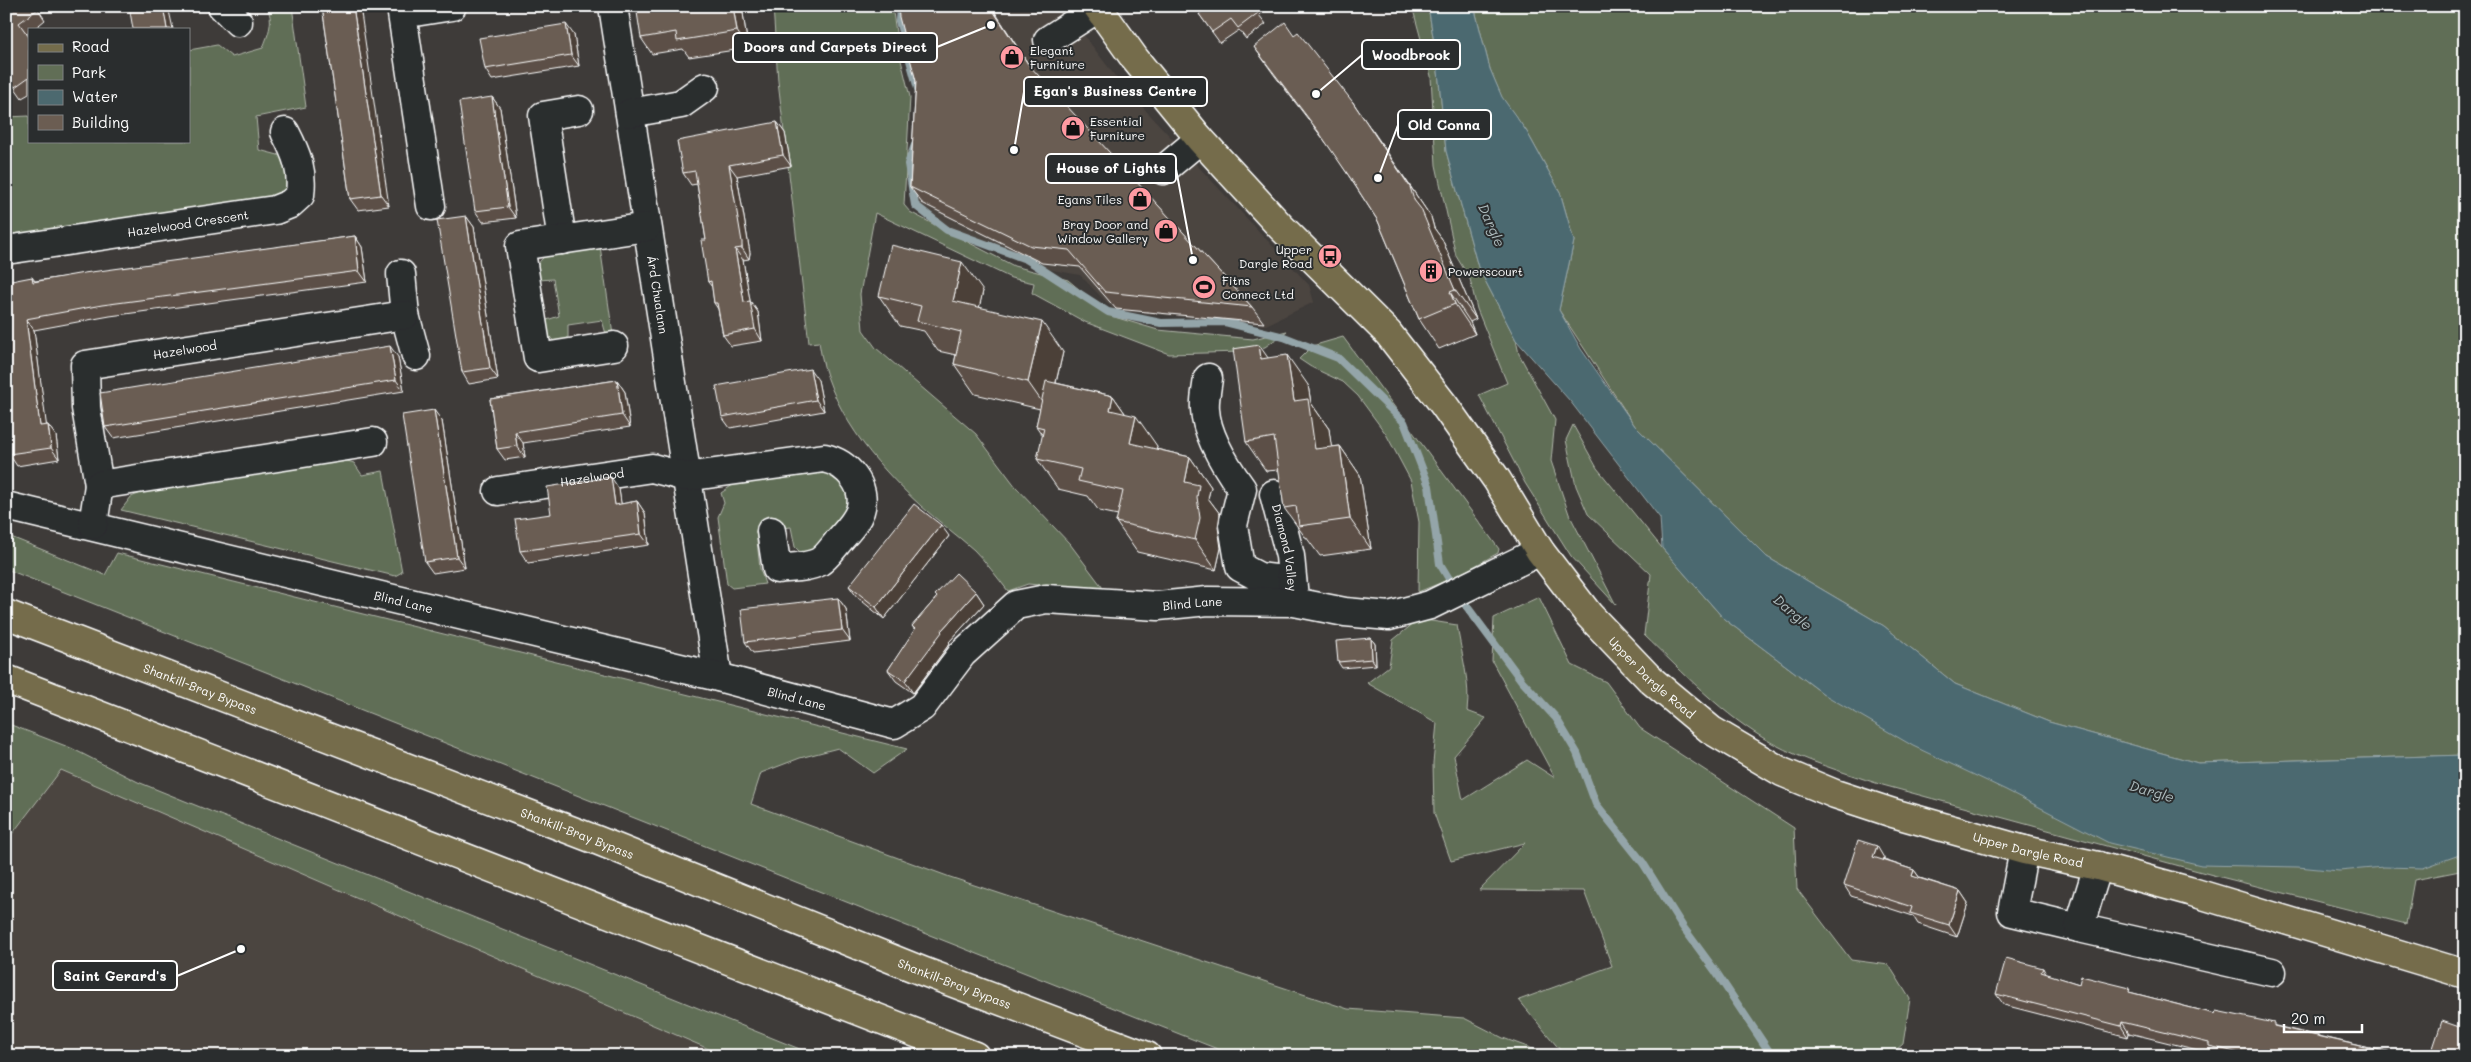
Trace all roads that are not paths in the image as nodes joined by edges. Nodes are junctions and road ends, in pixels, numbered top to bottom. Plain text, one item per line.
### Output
1 (452, 6) edge
2 (613, 6) edge
3 (1097, 7) edge
4 (1048, 40) dead end
5 (705, 87) dead end
6 (579, 110) dead end
7 (630, 113) junction
8 (285, 132) dead end
9 (1200, 139) junction
10 (1163, 170) dead end
11 (431, 206) dead end
12 (648, 227) junction
13 (562, 240) junction
14 (6, 250) edge
15 (401, 274) dead end
16 (405, 315) junction
17 (614, 346) dead end
18 (416, 356) dead end
19 (1208, 378) dead end
20 (373, 442) dead end
21 (686, 477) junction
22 (99, 485) junction
23 (498, 491) dead end
24 (1274, 494) dead end
25 (6, 506) edge
26 (93, 525) junction
27 (772, 531) dead end
28 (1540, 551) junction
29 (1293, 592) junction
30 (6, 614) edge
31 (718, 677) junction
32 (6, 679) edge
33 (2024, 850) junction
34 (2098, 866) junction
35 (2079, 928) junction
36 (2272, 972) dead end
37 (2465, 974) edge
38 (975, 1056) edge
39 (1147, 1056) edge

1 - 11 street
2 - 7 street, Árd Chualann
3 - 4 street
3 - 9 main road, Upper Dargle Road
5 - 7 street
6 - 13 street
7 - 12 street, Árd Chualann
8 - 14 street, Hazelwood Crescent
9 - 10 street
9 - 28 main road, Upper Dargle Road
12 - 13 street
12 - 21 street, Árd Chualann
13 - 17 street
15 - 16 street
16 - 18 street
16 - 22 street, Hazelwood
19 - 29 street
20 - 22 street
21 - 23 street, Hazelwood
21 - 27 street
21 - 31 street, Árd Chualann
22 - 26 street, Hazelwood
24 - 29 street, Diamond Valley
25 - 26 street, Blind Lane
26 - 31 street, Blind Lane
28 - 29 street, Blind Lane
28 - 33 main road, Upper Dargle Road
29 - 31 street, Blind Lane
30 - 39 main road, Shankill-Bray Bypass
32 - 38 main road
33 - 34 main road, Upper Dargle Road
33 - 35 street
34 - 35 street
34 - 37 main road, Upper Dargle Road
35 - 36 street

